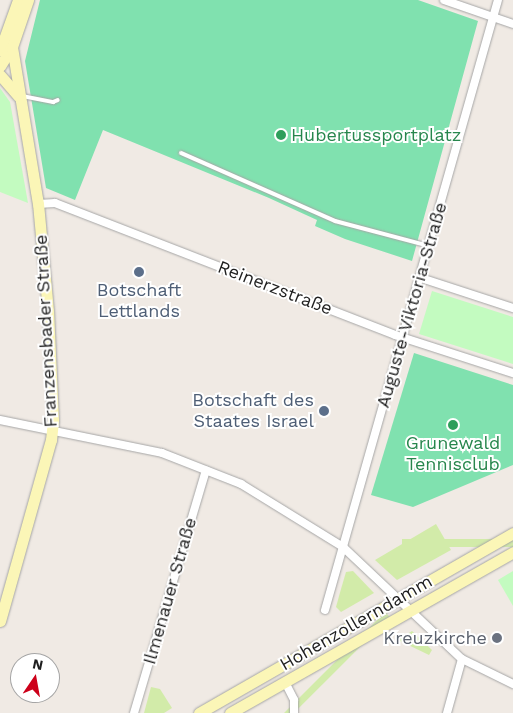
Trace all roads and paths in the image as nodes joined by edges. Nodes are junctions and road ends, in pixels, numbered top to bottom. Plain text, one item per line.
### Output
1 (18, 0) edge
2 (28, 0) edge
3 (444, 0) edge
4 (498, 0) edge
5 (493, 17) junction
6 (513, 24) edge
7 (12, 47) junction
8 (0, 50) edge
9 (0, 66) edge
10 (0, 75) edge
11 (18, 96) junction
12 (58, 100) dead end
13 (181, 153) dead end
14 (38, 204) junction
15 (430, 246) junction
16 (421, 278) junction
17 (513, 308) edge
18 (404, 338) junction
19 (513, 373) edge
20 (0, 420) edge
21 (52, 432) junction
22 (206, 470) junction
23 (513, 534) edge
24 (343, 546) junction
25 (513, 552) edge
26 (399, 598) junction
27 (324, 610) dead end
28 (411, 610) junction
29 (0, 621) edge
30 (462, 659) junction
31 (285, 682) junction
32 (513, 684) edge
33 (134, 713) edge
34 (199, 713) edge
35 (230, 713) edge
36 (294, 713) edge
37 (447, 713) edge

1 - 8 main road
2 - 7 main road
3 - 5 street
4 - 5 street, Auguste-Viktoria-Straße
5 - 6 street
5 - 15 street, Auguste-Viktoria-Straße
7 - 9 main road
7 - 11 main road, Franzensbader Straße
10 - 11 main road
11 - 12 lane
11 - 14 main road, Franzensbader Straße
13 - 15 lane
14 - 18 street, Reinerzstraße
14 - 21 main road, Franzensbader Straße
15 - 16 street, Auguste-Viktoria-Straße
16 - 17 street
16 - 18 street, Auguste-Viktoria-Straße
18 - 19 street, Reinerzstraße
18 - 24 street, Auguste-Viktoria-Straße
20 - 21 street
21 - 22 street
21 - 29 main road, Franzensbader Straße
22 - 24 street
22 - 33 street, Ilmenauer Straße
23 - 26 main road, Hohenzollerndamm
24 - 26 street
24 - 27 street, Auguste-Viktoria-Straße
25 - 28 main road, Hohenzollerndamm
26 - 28 street
26 - 34 main road, Hohenzollerndamm
28 - 30 street
28 - 31 main road, Hohenzollerndamm
30 - 32 street
30 - 37 street
31 - 35 main road, Hohenzollerndamm
31 - 36 street

